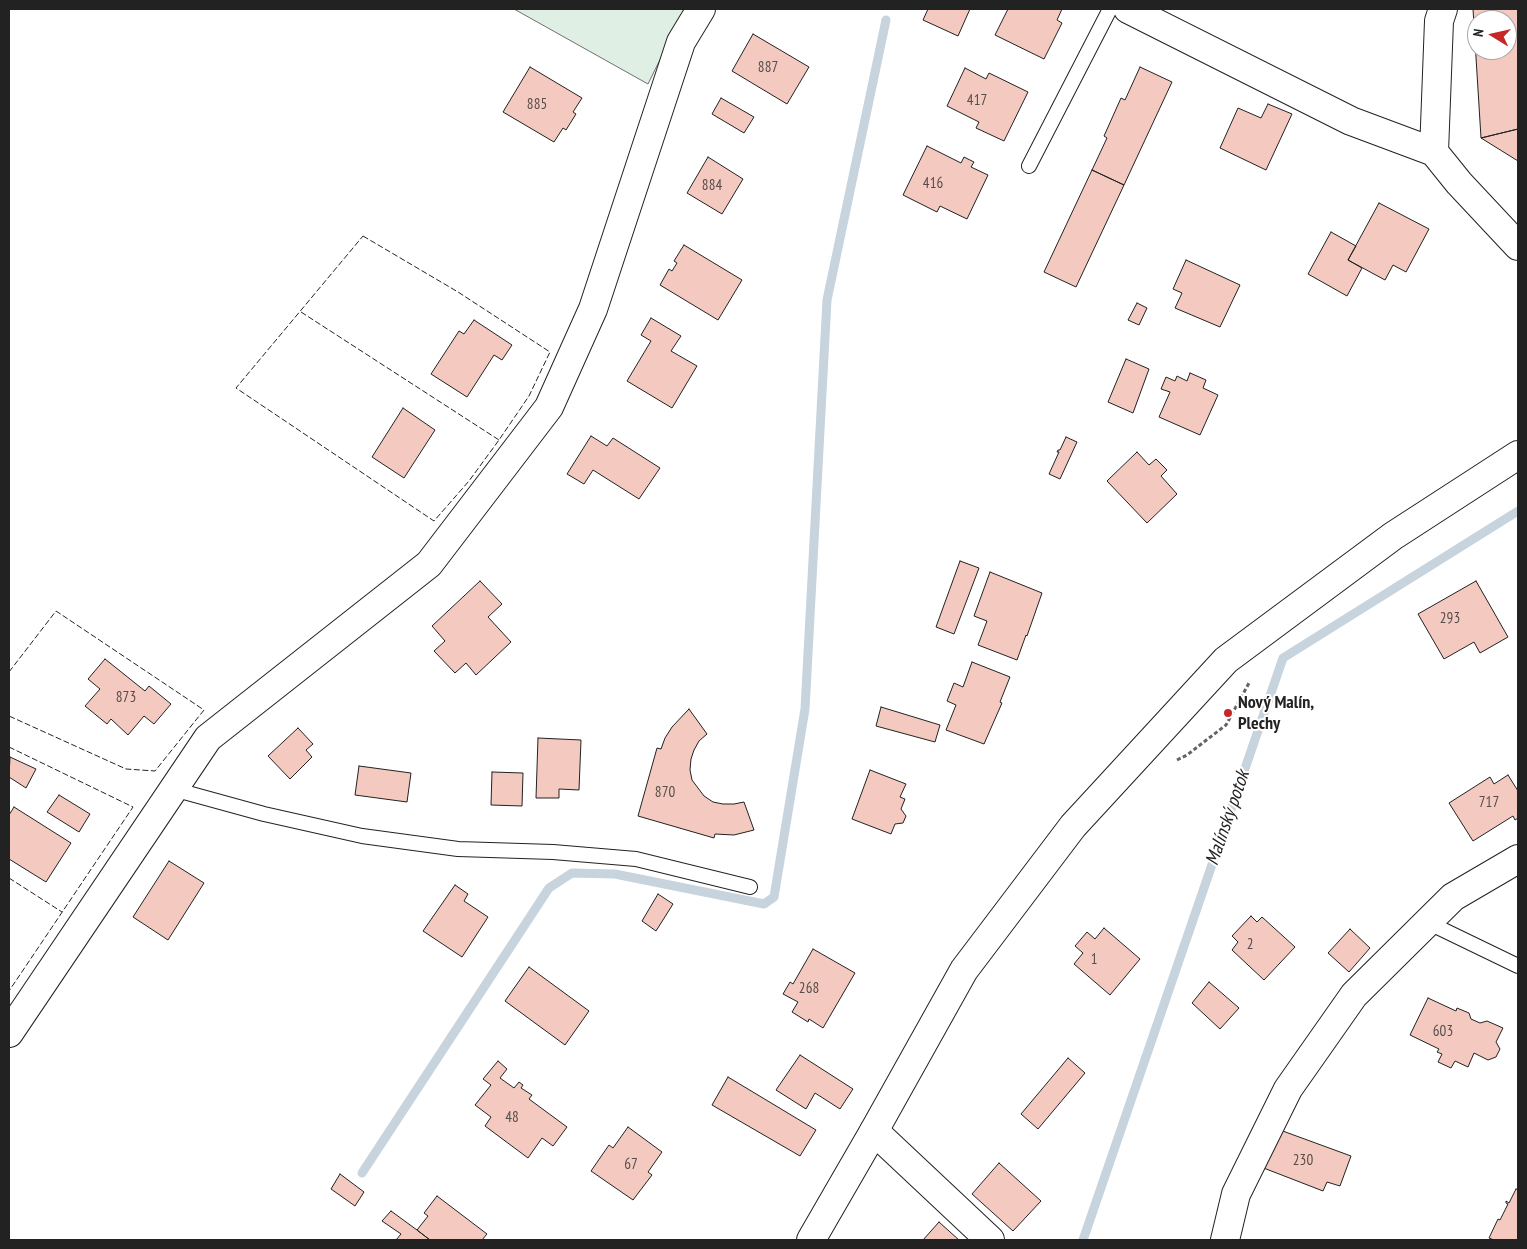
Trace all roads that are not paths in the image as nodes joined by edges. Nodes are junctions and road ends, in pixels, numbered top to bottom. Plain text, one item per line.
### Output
1 (701, 9) edge
2 (1110, 9) edge
3 (1128, 9) edge
4 (1443, 9) edge
5 (1434, 152) junction
6 (1029, 166) dead end
7 (1518, 246) edge
8 (1518, 455) edge
9 (173, 789) junction
10 (1518, 859) edge
11 (750, 887) dead end
12 (1427, 922) junction
13 (1518, 966) edge
14 (9, 1033) edge
15 (874, 1131) junction
16 (810, 1237) edge
17 (990, 1240) edge
18 (1225, 1240) edge

1 - 9 street
2 - 6 lane
3 - 5 street
4 - 5 street
5 - 7 street
8 - 15 street
9 - 11 lane
9 - 14 street
10 - 12 street
12 - 13 lane
12 - 18 street
15 - 16 street
15 - 17 street

